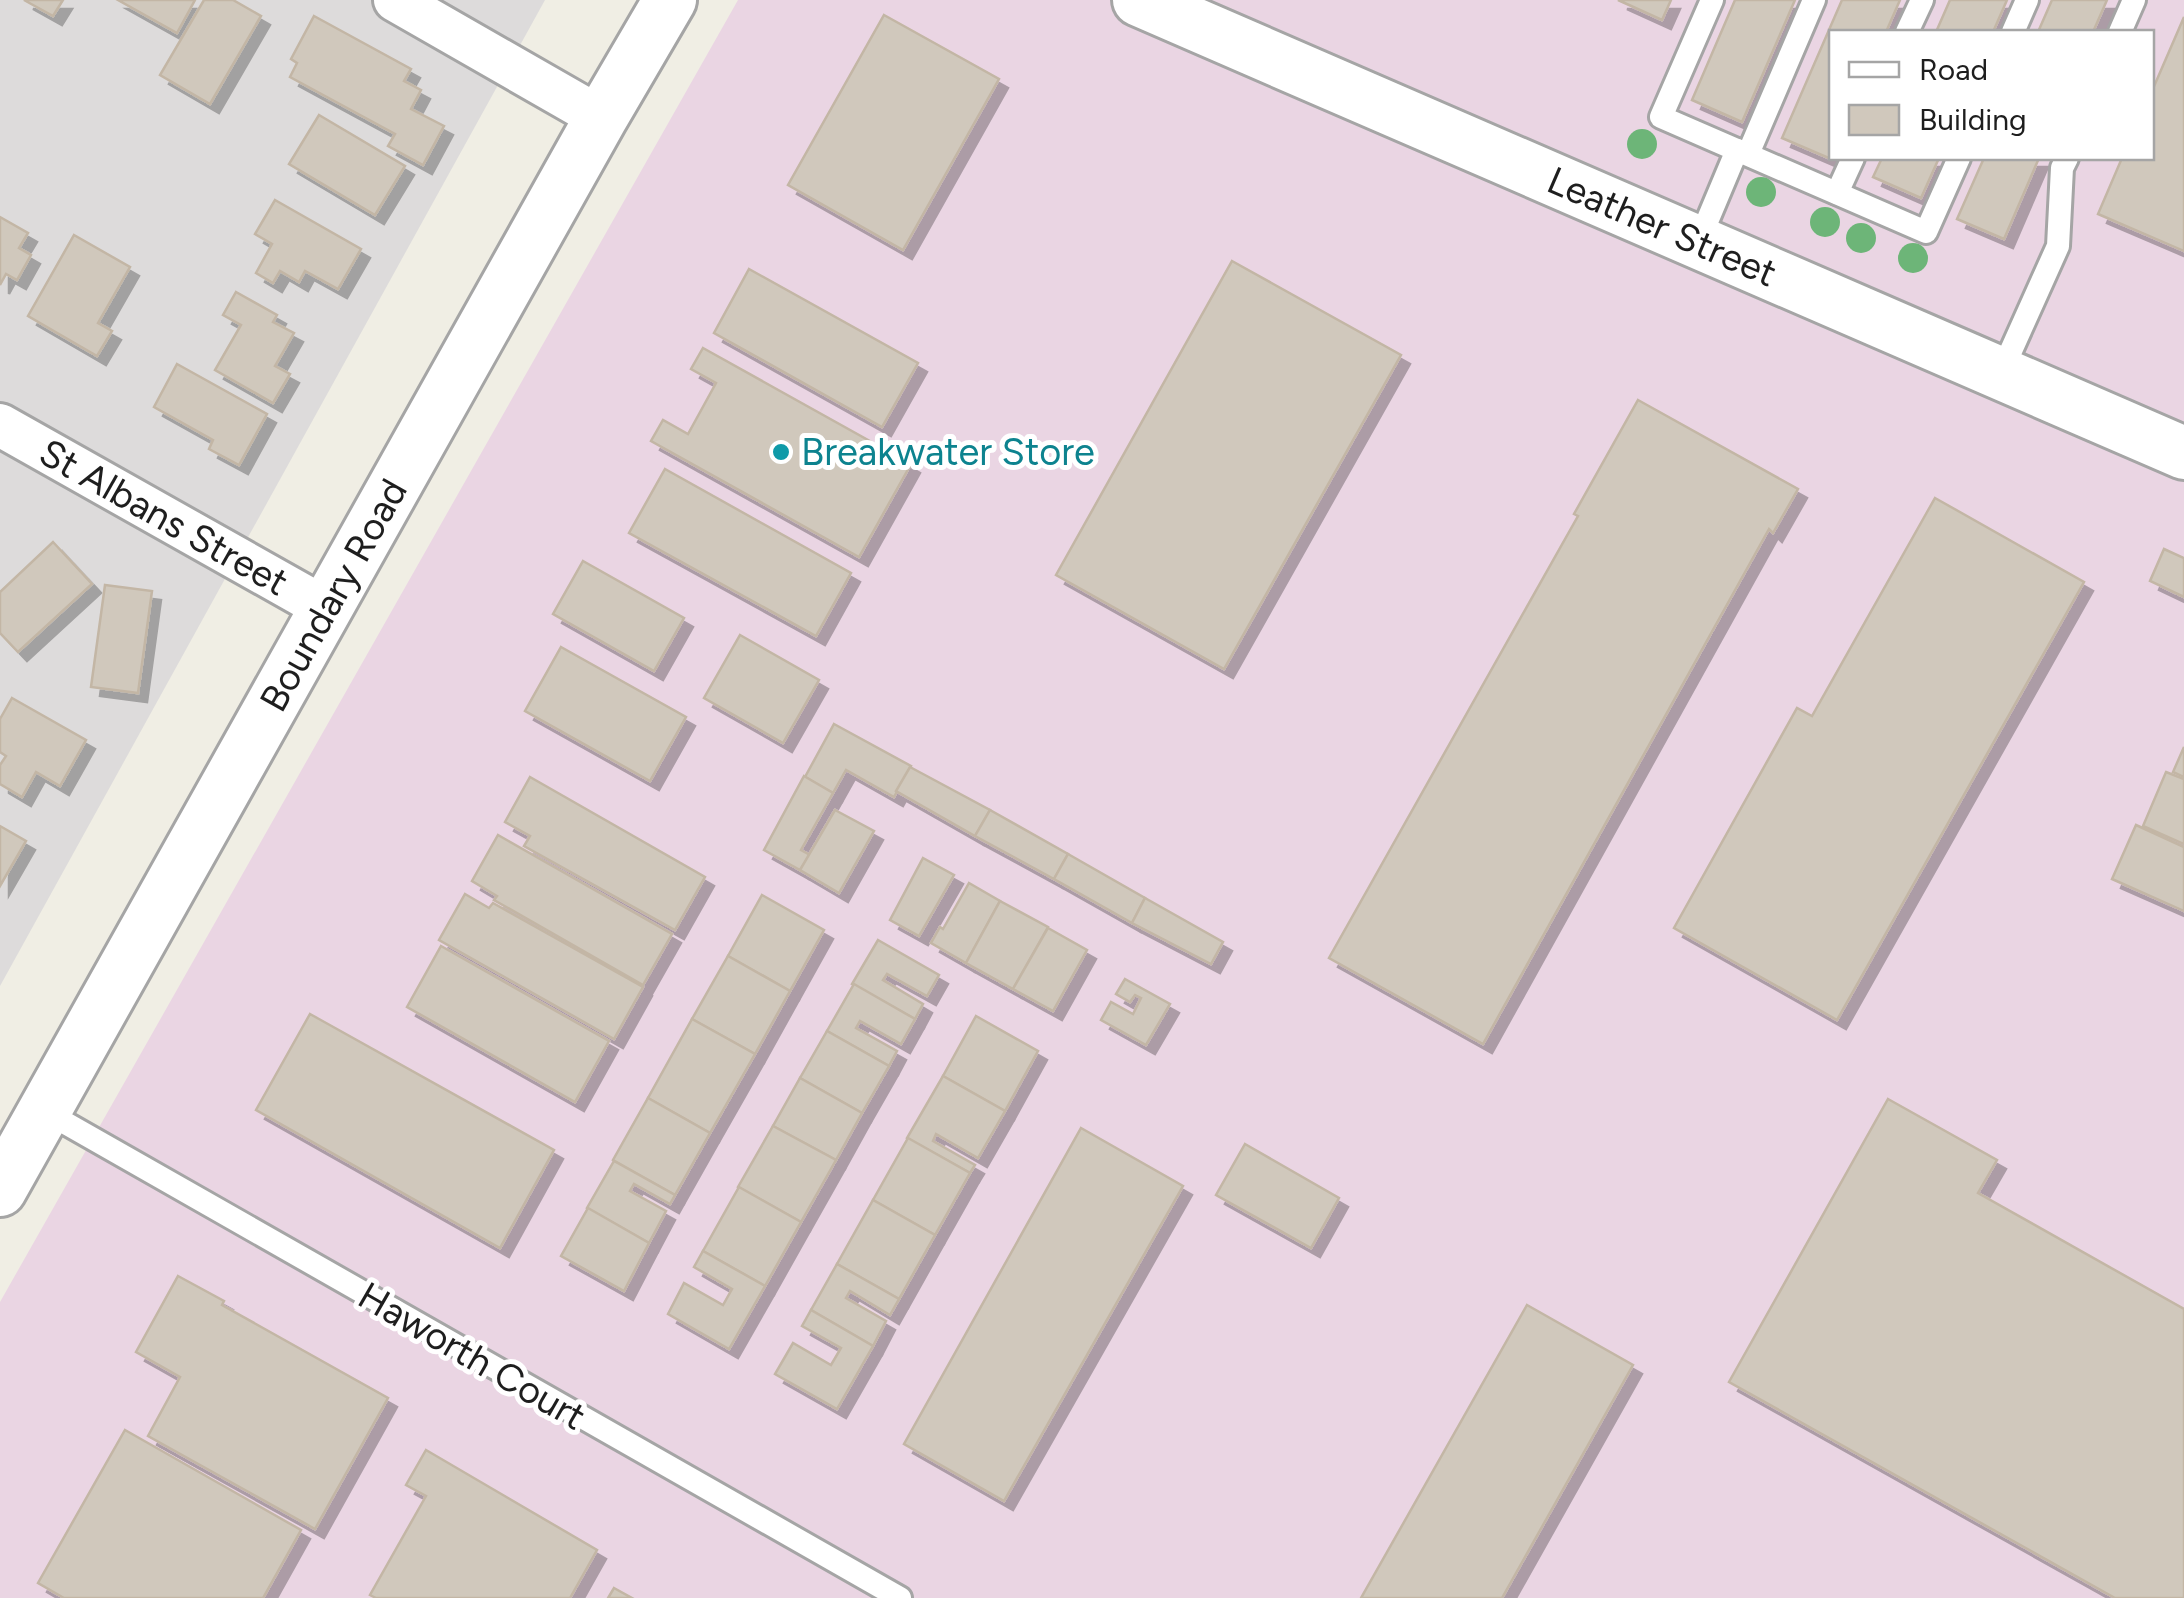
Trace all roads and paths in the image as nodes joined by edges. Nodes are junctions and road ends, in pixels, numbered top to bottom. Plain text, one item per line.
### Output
1 (396, 0) edge
2 (670, 0) edge
3 (1139, 0) edge
4 (1712, 0) edge
5 (1814, 0) edge
6 (1922, 0) edge
7 (2027, 0) edge
8 (2134, 0) edge
9 (1909, 30) edge
10 (2014, 30) edge
11 (2121, 30) edge
12 (601, 118) junction
13 (1743, 152) junction
14 (1852, 160) edge
15 (1958, 160) edge
16 (2066, 160) edge
17 (1838, 193) junction
18 (1698, 243) junction
19 (2001, 373) junction
20 (0, 425) edge
21 (2184, 452) edge
22 (326, 608) junction
23 (46, 1112) junction
24 (0, 1190) edge
25 (900, 1598) edge

1 - 12 street
2 - 12 street, Boundary Road
3 - 18 street, Leather Street
4 - 13 lane
5 - 13 lane
6 - 9 lane
7 - 10 lane
8 - 11 lane
12 - 22 street, Boundary Road
13 - 17 lane
13 - 18 lane
14 - 17 lane
15 - 17 lane
16 - 19 lane
18 - 19 street, Leather Street
19 - 21 street, Leather Street
20 - 22 street, St Albans Street
22 - 23 street, Boundary Road
23 - 24 street, Boundary Road
23 - 25 lane, Haworth Court

